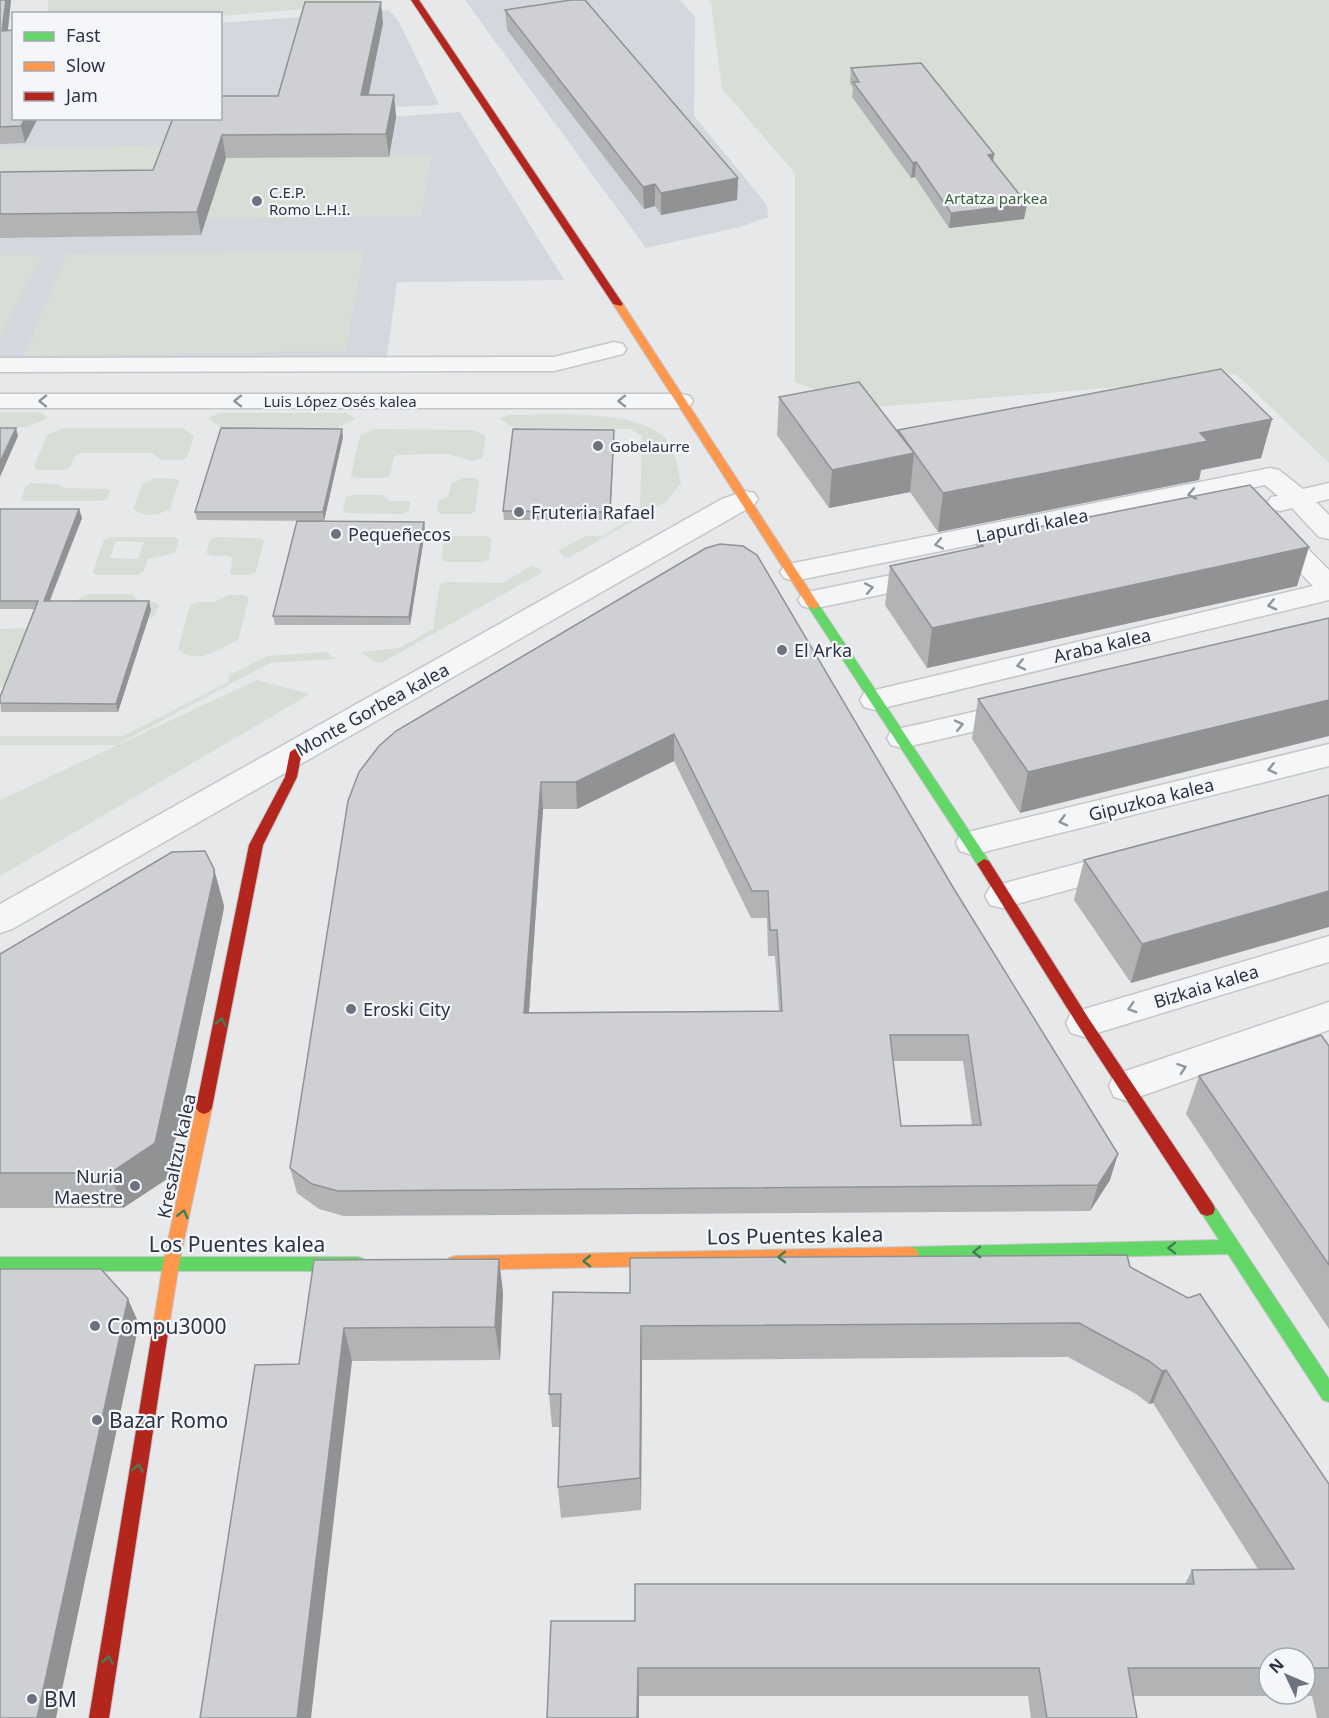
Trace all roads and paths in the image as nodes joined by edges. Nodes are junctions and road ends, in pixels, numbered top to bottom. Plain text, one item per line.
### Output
1 (415, 0) edge
2 (614, 350) dead end
3 (0, 365) edge
4 (0, 401) edge
5 (681, 401) junction
6 (1329, 491) edge
7 (1296, 498) junction
8 (745, 499) junction
9 (1243, 500) junction
10 (1329, 531) edge
11 (958, 571) edge
12 (794, 572) junction
13 (1329, 586) edge
14 (1329, 591) edge
15 (812, 600) junction
16 (875, 700) junction
17 (1049, 705) edge
18 (902, 738) junction
19 (296, 752) junction
20 (1329, 755) edge
21 (972, 843) junction
22 (1149, 856) edge
23 (1002, 896) junction
24 (0, 920) edge
25 (1329, 949) edge
26 (1329, 1016) edge
27 (1084, 1023) junction
28 (1127, 1086) junction
29 (1230, 1247) junction
30 (445, 1263) edge
31 (0, 1264) edge
32 (171, 1264) junction
33 (374, 1264) edge
34 (1329, 1394) edge
35 (99, 1718) edge

1 - 5 street
2 - 3 street
5 -> 4 street, Luis López Osés kalea
5 - 8 street
6 - 7 street, Lapurdi kalea
7 - 9 street, Lapurdi kalea
7 - 9 street, Lapurdi kalea
7 - 10 street
8 - 12 street
8 - 19 street, Monte Gorbea kalea
9 -> 12 street, Lapurdi kalea
9 - 13 street
15 -> 11 street
12 - 15 street
14 -> 16 street, Araba kalea
15 - 16 street
16 - 18 street
18 -> 17 street
18 - 21 street
19 - 24 street, Monte Gorbea kalea
32 -> 19 street, Kresaltzu kalea
20 -> 21 street, Gipuzkoa kalea
21 - 23 street
22 - 23 street
23 - 27 street
25 -> 27 street, Bizkaia kalea
28 -> 26 street
27 - 28 street
28 - 29 street
29 -> 30 street, Los Puentes kalea
29 - 34 street
31 - 32 street, Los Puentes kalea
32 - 33 street, Los Puentes kalea
35 -> 32 street, Kresaltzu kalea

